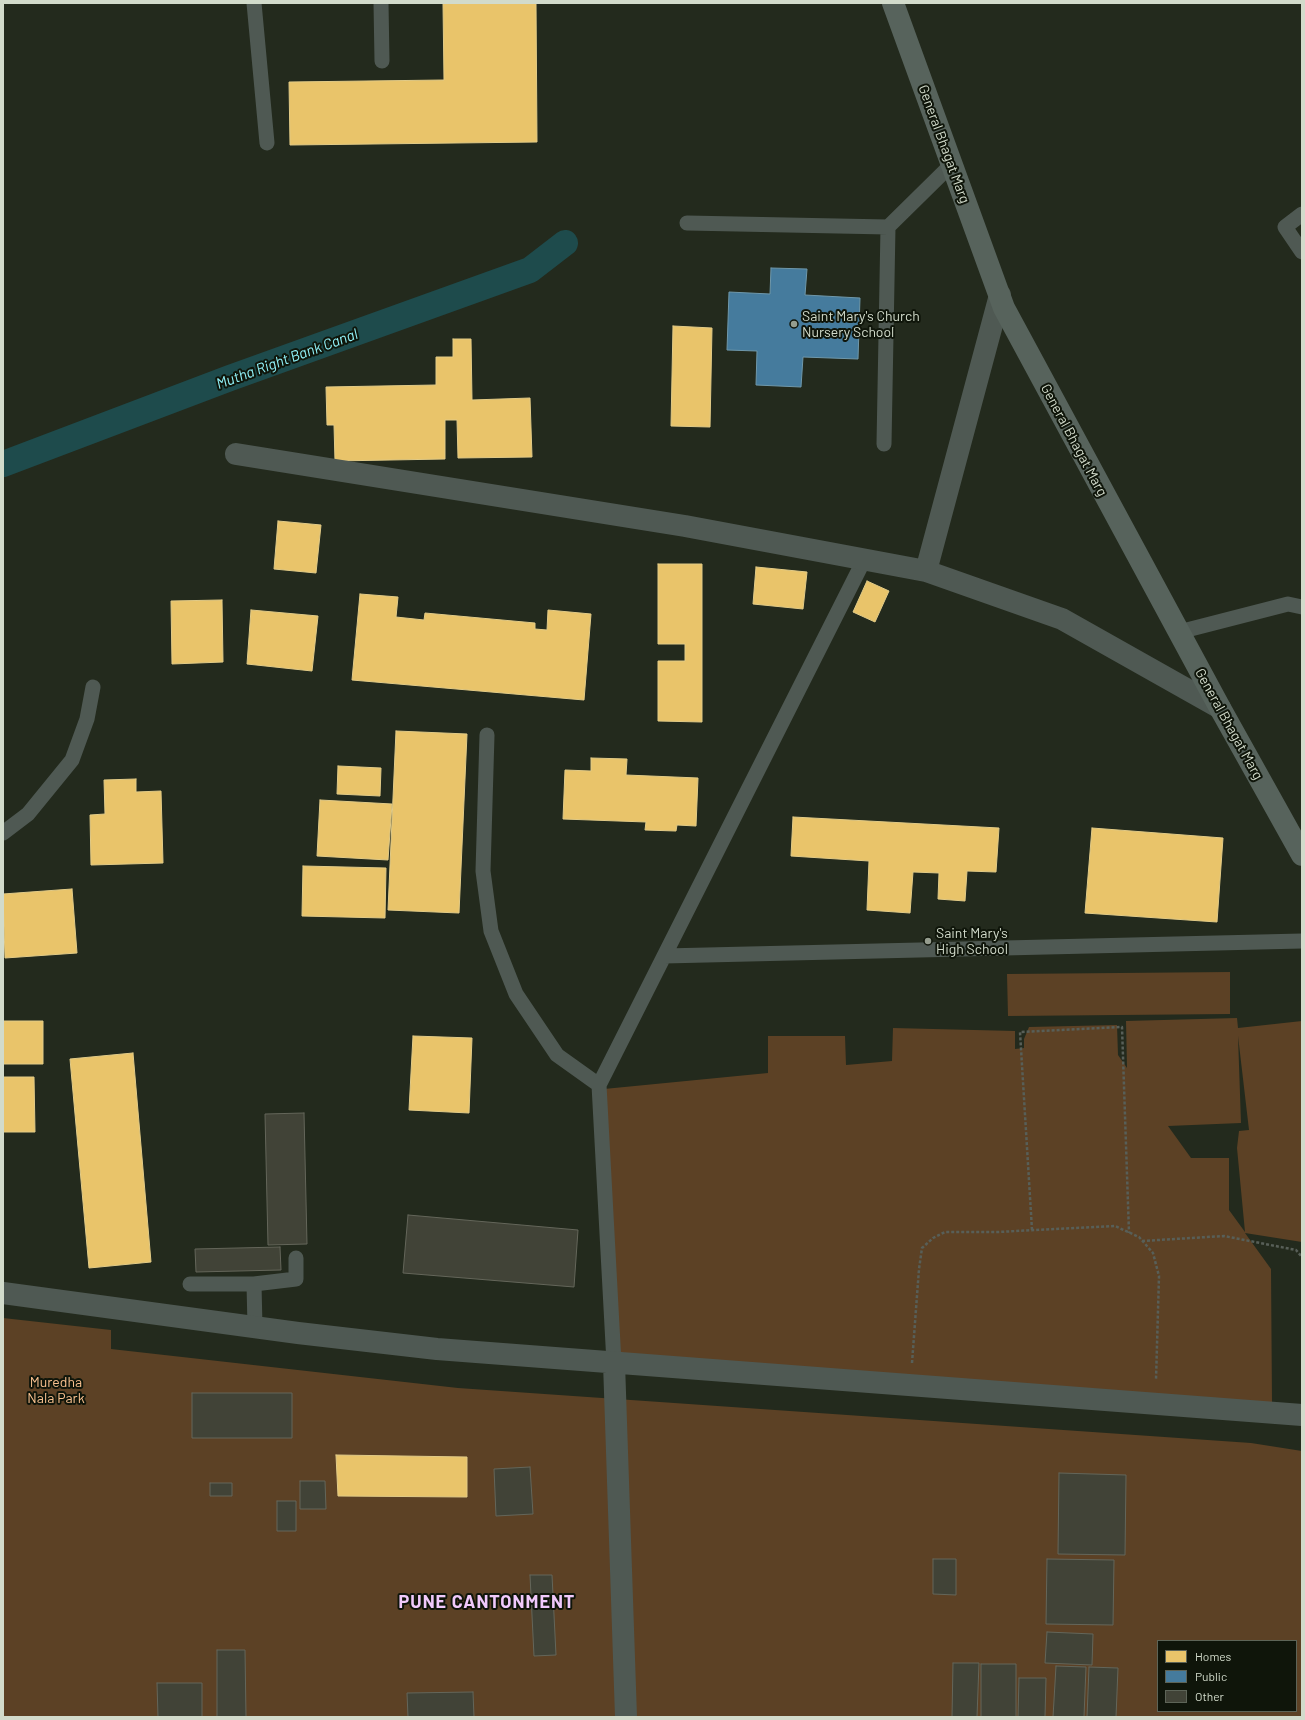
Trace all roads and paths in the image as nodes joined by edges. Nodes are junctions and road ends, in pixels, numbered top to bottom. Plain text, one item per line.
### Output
1 (254, 3) edge
2 (381, 3) edge
3 (893, 3) edge
4 (382, 61) dead end
5 (267, 142) dead end
6 (952, 164) junction
7 (1302, 214) edge
8 (687, 223) dead end
9 (888, 227) junction
10 (1302, 252) edge
11 (1000, 295) junction
12 (884, 444) dead end
13 (236, 454) dead end
14 (864, 560) junction
15 (926, 572) junction
16 (1302, 607) edge
17 (1179, 632) junction
18 (93, 687) dead end
19 (1220, 708) junction
20 (487, 734) dead end
21 (3, 833) edge
22 (1302, 855) edge
23 (1302, 941) edge
24 (664, 956) junction
25 (599, 1085) junction
26 (1032, 1230) junction
27 (1129, 1233) junction
28 (1142, 1241) junction
29 (1302, 1257) edge
30 (296, 1258) dead end
31 (190, 1284) dead end
32 (254, 1284) junction
33 (3, 1293) edge
34 (255, 1327) junction
35 (614, 1363) junction
36 (910, 1385) junction
37 (1156, 1404) junction
38 (1302, 1415) edge
39 (626, 1717) edge

1 - 5 lane
2 - 4 lane
3 - 6 street, General Bhagat Marg
6 - 9 lane
6 - 11 street, General Bhagat Marg
7 - 10 lane
8 - 9 lane
9 - 12 lane
11 - 15 street
11 - 17 street, General Bhagat Marg
13 - 14 street
14 - 15 street
14 - 24 lane
15 - 19 street
16 - 17 lane
17 - 19 street, General Bhagat Marg
18 - 21 lane
19 - 22 street, General Bhagat Marg
20 - 25 lane
23 - 24 lane
24 - 25 lane
25 - 35 lane
26 - 27 path
26 - 27 path
26 - 36 path
27 - 28 path
28 - 29 path
28 - 37 path
30 - 32 lane
31 - 32 lane
32 - 34 lane
33 - 34 street
34 - 35 street
35 - 36 street
35 - 39 street
36 - 37 street
37 - 38 street

